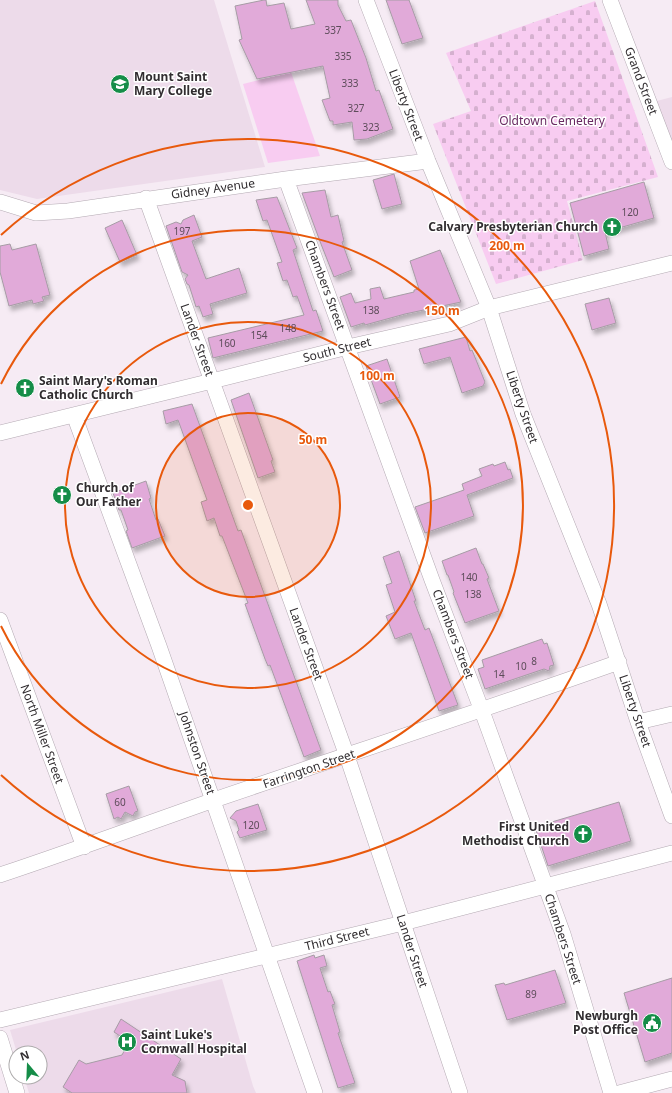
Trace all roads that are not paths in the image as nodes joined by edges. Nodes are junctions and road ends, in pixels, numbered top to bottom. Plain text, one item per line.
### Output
1 (366, 0) edge
2 (610, 0) edge
3 (428, 161) junction
4 (672, 162) edge
5 (286, 179) junction
6 (146, 198) junction
7 (0, 202) edge
8 (672, 263) edge
9 (489, 308) junction
10 (348, 347) junction
11 (212, 382) junction
12 (74, 414) junction
13 (0, 432) edge
14 (0, 620) edge
15 (619, 662) junction
16 (482, 711) junction
17 (672, 714) edge
18 (638, 722) junction
19 (347, 756) junction
20 (213, 801) junction
21 (672, 816) edge
22 (84, 847) junction
23 (672, 853) edge
24 (0, 875) edge
25 (545, 885) junction
26 (403, 923) junction
27 (267, 955) junction
28 (0, 1020) edge
29 (0, 1038) edge
30 (672, 1079) edge
31 (17, 1093) edge
32 (315, 1093) edge
33 (460, 1093) edge
34 (611, 1093) edge
35 (619, 1093) edge

1 - 3 street, Liberty Street
2 - 4 street, Grand Street
3 - 5 street, Gidney Avenue
3 - 9 street, Liberty Street
5 - 6 street, Gidney Avenue
5 - 10 street, Chambers Street
6 - 7 street, Gidney Avenue
6 - 11 street, Lander Street
8 - 9 street, South Street
9 - 10 street, South Street
9 - 15 street, Liberty Street
10 - 11 street, South Street
10 - 16 street, Chambers Street
11 - 12 street, South Street
11 - 19 street, Lander Street
12 - 13 street, South Street
12 - 20 street, Johnston Street
14 - 22 street, North Miller Street
15 - 16 street, Farrington Street
15 - 18 street, Liberty Street
16 - 19 street, Farrington Street
16 - 25 street, Chambers Street
17 - 18 street
18 - 21 street, Liberty Street
19 - 20 street, Farrington Street
19 - 26 street, Lander Street
20 - 22 street, Farrington Street
20 - 27 street, Johnston Street
22 - 24 street, Farrington Street
23 - 25 street, Third Street
25 - 26 street, Third Street
25 - 34 street, Chambers Street
26 - 27 street, Third Street
26 - 33 street, Lander Street
27 - 28 street, Third Street
27 - 32 street, Johnston Street
29 - 31 street
30 - 35 street

